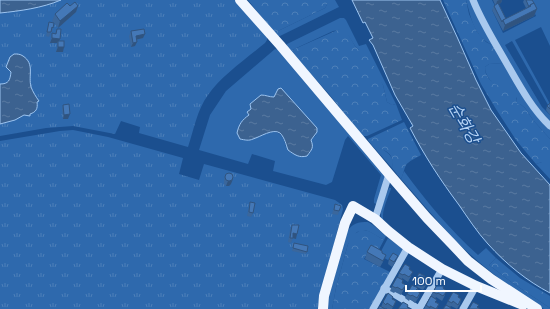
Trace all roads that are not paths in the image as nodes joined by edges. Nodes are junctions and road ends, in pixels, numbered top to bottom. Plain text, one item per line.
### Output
1 (240, 0) edge
2 (473, 0) edge
3 (550, 126) edge
4 (389, 174) junction
5 (376, 219) junction
6 (408, 247) junction
7 (442, 269) junction
8 (476, 286) junction
9 (384, 288) junction
10 (323, 309) edge
11 (372, 309) edge
12 (419, 309) edge
13 (463, 309) edge
14 (532, 309) edge
15 (537, 309) edge

1 - 4 main road
2 - 3 street
4 - 5 street
4 - 15 main road
5 - 6 main road
5 - 10 main road
6 - 7 main road
6 - 9 street
7 - 8 main road
7 - 12 street
8 - 13 street
8 - 14 main road
9 - 11 street
9 - 12 street

